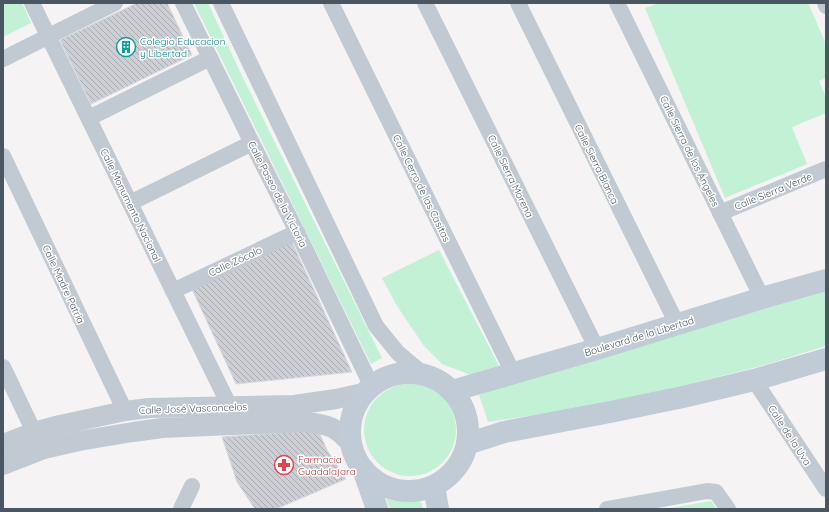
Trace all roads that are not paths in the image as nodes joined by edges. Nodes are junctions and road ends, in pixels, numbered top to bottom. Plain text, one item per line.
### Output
1 (32, 3) edge
2 (115, 3) edge
3 (183, 3) edge
4 (221, 3) edge
5 (331, 3) edge
6 (425, 3) edge
7 (518, 3) edge
8 (617, 3) edge
9 (825, 3) edge
10 (826, 6) edge
11 (48, 37) junction
12 (210, 58) junction
13 (3, 59) edge
14 (89, 118) junction
15 (252, 143) junction
16 (3, 156) edge
17 (826, 169) edge
18 (130, 203) junction
19 (720, 213) junction
20 (297, 232) junction
21 (826, 280) edge
22 (173, 291) junction
23 (762, 298) junction
24 (677, 324) junction
25 (597, 349) junction
26 (826, 359) edge
27 (3, 367) edge
28 (513, 373) junction
29 (423, 374) junction
30 (754, 380) junction
31 (367, 389) junction
32 (452, 391) junction
33 (230, 407) junction
34 (125, 411) junction
35 (34, 432) junction
36 (3, 444) edge
37 (351, 444) junction
38 (467, 444) junction
39 (3, 465) edge
40 (363, 469) junction
41 (192, 486) dead end
42 (434, 486) junction
43 (826, 489) edge
44 (630, 507) edge
45 (181, 509) edge
46 (377, 509) edge
47 (438, 509) edge
48 (606, 509) edge
49 (728, 509) edge

1 - 11 street, Calle Monumento Nacional
2 - 11 street
3 - 12 street, Calle Paseo de la Victoria
4 - 29 street
5 - 28 street, Calle Cerro de las Casitas
6 - 25 street, Calle Sierra Morena
7 - 24 street, Calle Sierra Blanca
8 - 19 street, Calle Sierra de los Ángeles
9 - 10 street
11 - 13 street
11 - 14 street, Calle Monumento Nacional
12 - 14 street
12 - 15 street, Calle Paseo de la Victoria
14 - 18 street, Calle Monumento Nacional
15 - 18 street
15 - 20 street, Calle Paseo de la Victoria
16 - 34 street, Calle Madre Patria
17 - 19 street, Calle Sierra Verde
18 - 22 street, Calle Monumento Nacional
19 - 23 street, Calle Sierra de los Ángeles
20 - 22 street, Calle Zócalo
20 - 31 street, Calle Paseo de la Victoria
21 - 23 main road, Boulevard de la Libertad
22 - 33 street, Calle Monumento Nacional
23 - 24 main road, Boulevard de la Libertad
24 - 25 main road, Boulevard de la Libertad
25 - 28 main road, Boulevard de la Libertad
26 - 30 main road
27 - 35 street
28 - 32 main road, Boulevard de la Libertad
29 - 31 main road
29 - 32 main road
30 - 38 main road
30 - 43 street, Calle de la Uva
31 - 33 street, Calle José Vasconcelos
31 - 37 main road
32 - 38 main road
33 - 34 street, Calle José Vasconcelos
34 - 35 street, Calle José Vasconcelos
35 - 36 street, Calle José Vasconcelos
37 - 39 street, Calle José Vasconcelos
37 - 40 main road
38 - 42 main road
40 - 42 main road
40 - 46 main road
41 - 45 street
42 - 47 main road
44 - 48 street
44 - 49 street

